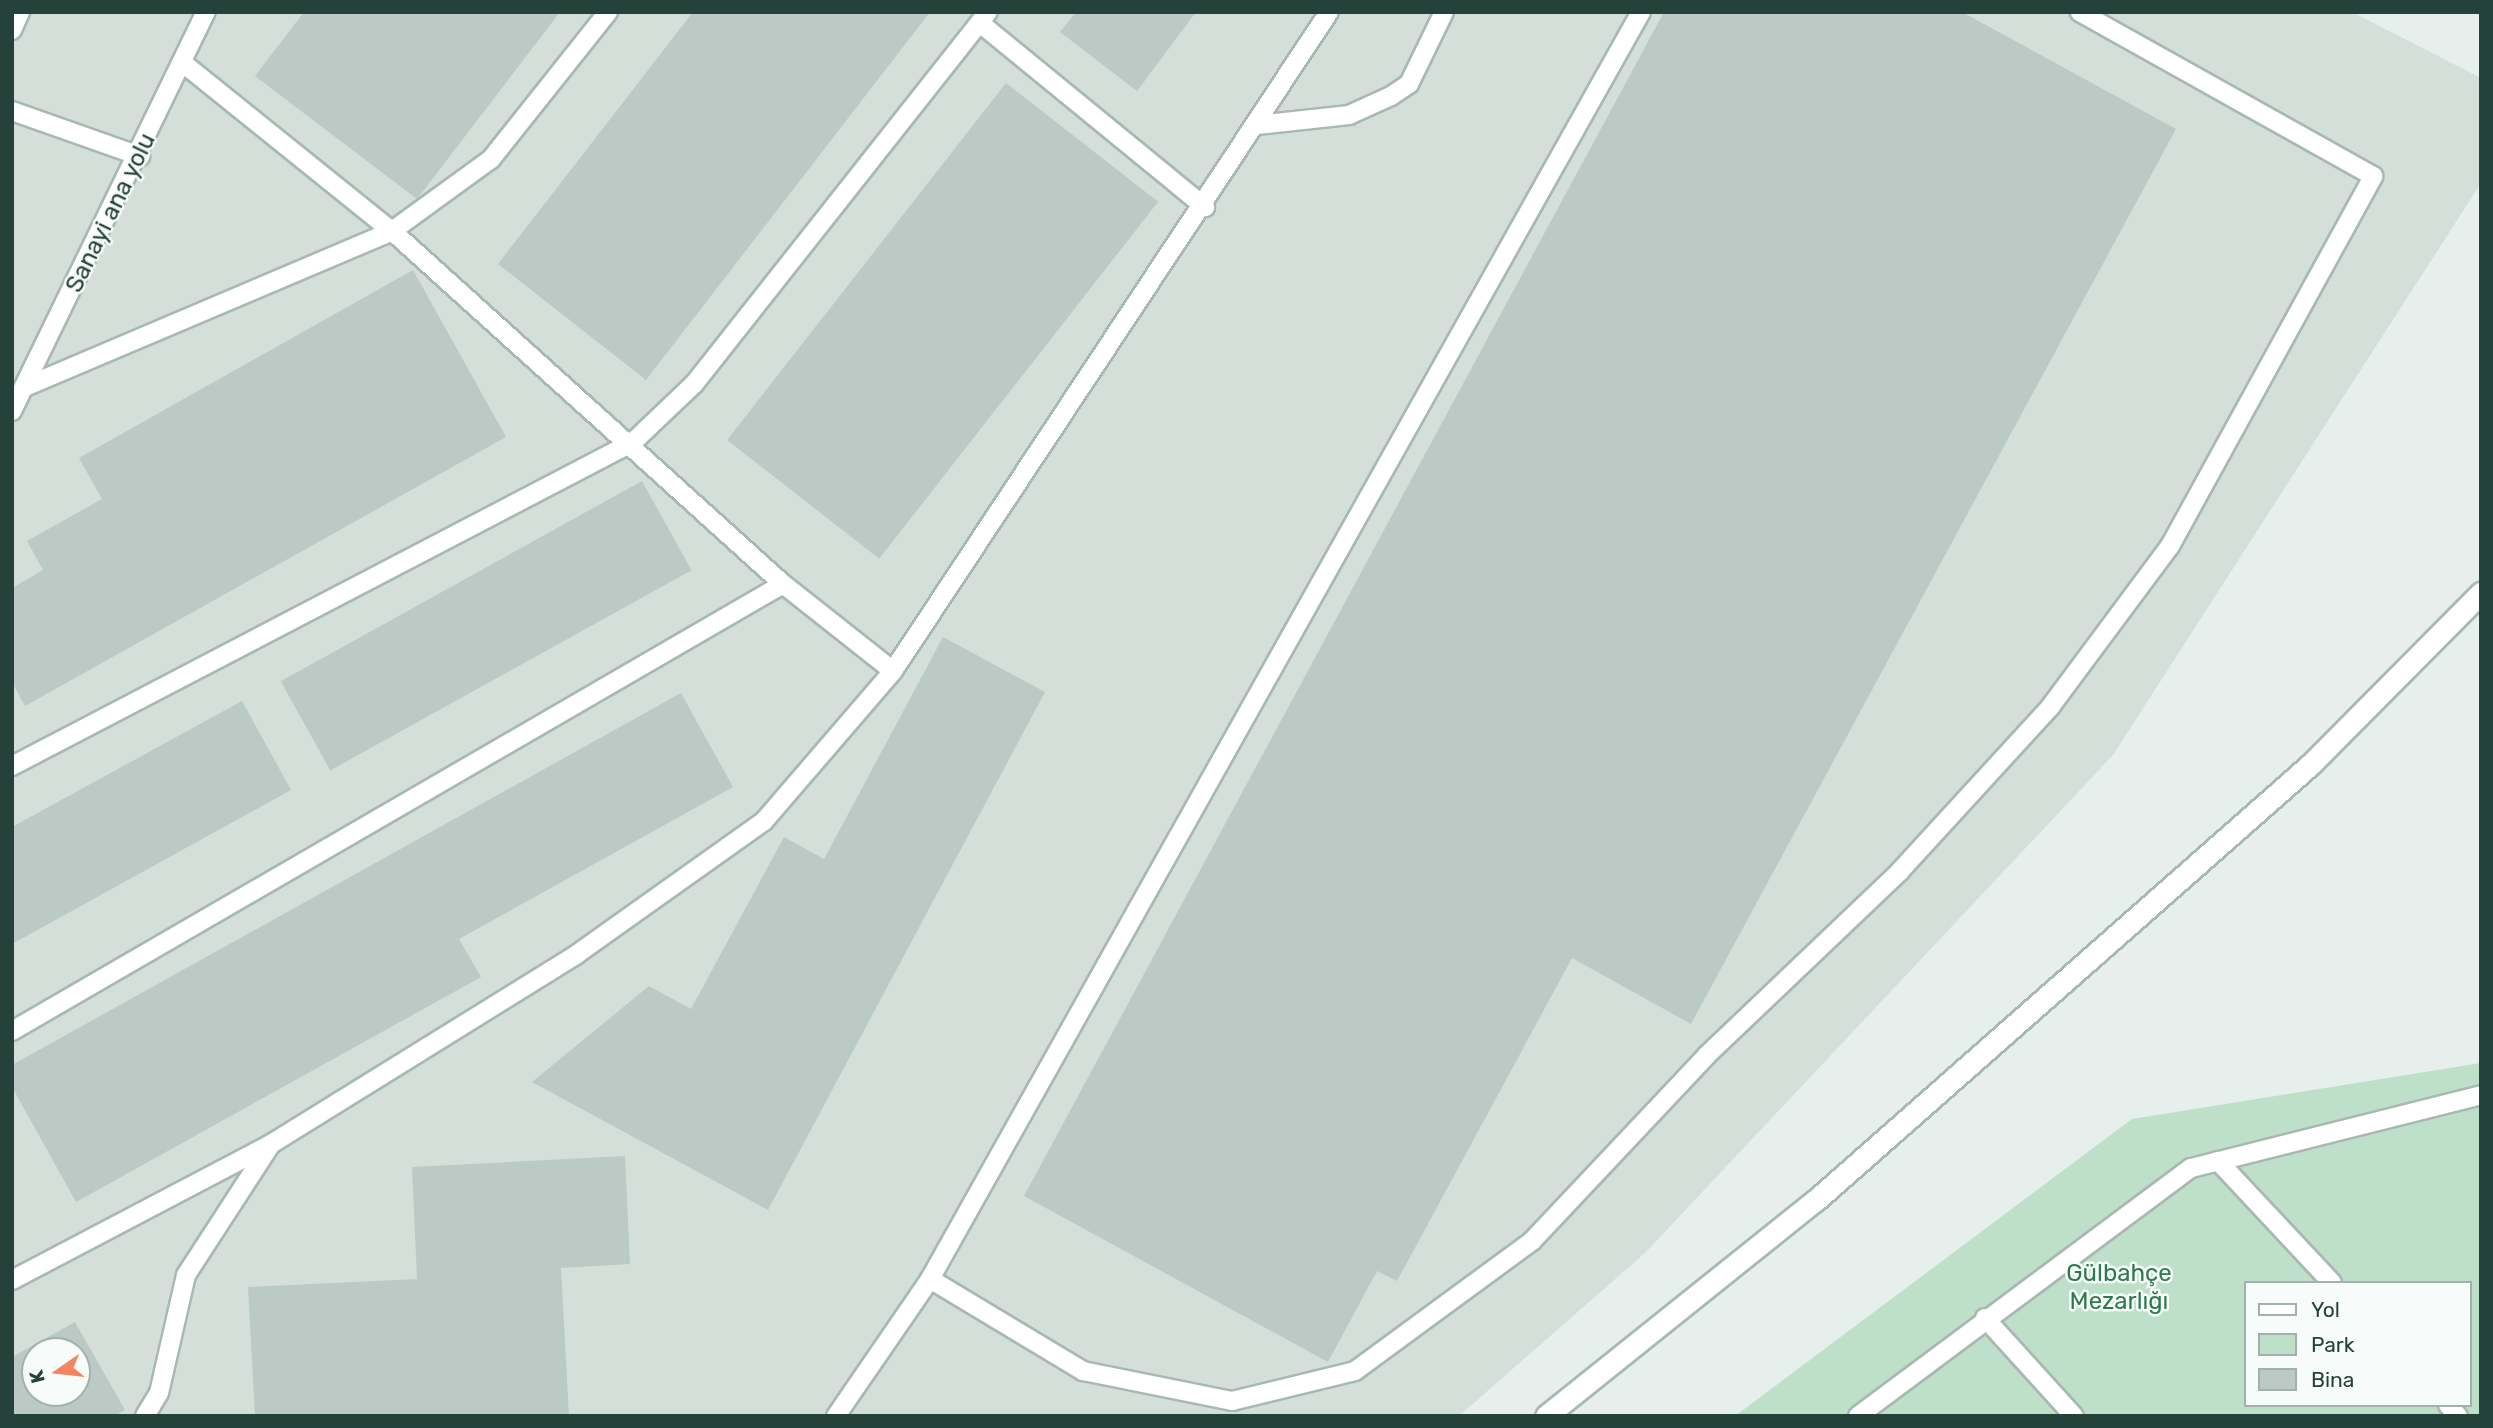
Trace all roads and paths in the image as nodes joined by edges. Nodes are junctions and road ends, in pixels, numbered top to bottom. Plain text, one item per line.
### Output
1 (20, 12) edge
2 (206, 12) edge
3 (608, 12) edge
4 (1329, 12) edge
5 (1444, 12) edge
6 (1641, 12) edge
7 (2080, 12) edge
8 (984, 17) edge
9 (12, 30) edge
10 (184, 64) junction
11 (12, 111) edge
12 (1257, 125) junction
13 (139, 156) junction
14 (1205, 207) junction
15 (391, 230) junction
16 (25, 387) junction
17 (12, 411) edge
18 (633, 442) junction
19 (783, 584) junction
20 (2481, 593) edge
21 (893, 671) junction
22 (12, 766) edge
23 (12, 1031) edge
24 (2481, 1095) edge
25 (271, 1144) junction
26 (2218, 1161) junction
27 (930, 1279) junction
28 (12, 1280) edge
29 (2330, 1281) edge
30 (1984, 1318) junction
31 (145, 1416) edge
32 (836, 1416) edge
33 (1546, 1416) edge
34 (1857, 1416) edge
35 (2074, 1416) edge

1 - 9 lane
2 - 10 lane, Sanayi ana yolu
3 - 15 lane
4 - 12 lane
5 - 12 lane
6 - 27 lane
7 - 27 lane
8 - 14 lane
8 - 18 lane
10 - 13 lane, Sanayi ana yolu
10 - 15 lane
11 - 13 lane
12 - 14 lane
13 - 16 lane, Sanayi ana yolu
14 - 21 lane
15 - 16 lane
15 - 18 lane
16 - 17 lane, Sanayi ana yolu
18 - 19 lane
18 - 22 lane
19 - 21 lane
19 - 23 lane
20 - 33 street
21 - 25 lane
24 - 26 lane
25 - 28 lane
25 - 31 lane
26 - 29 lane
26 - 30 lane
27 - 32 lane
30 - 34 lane
30 - 35 lane

